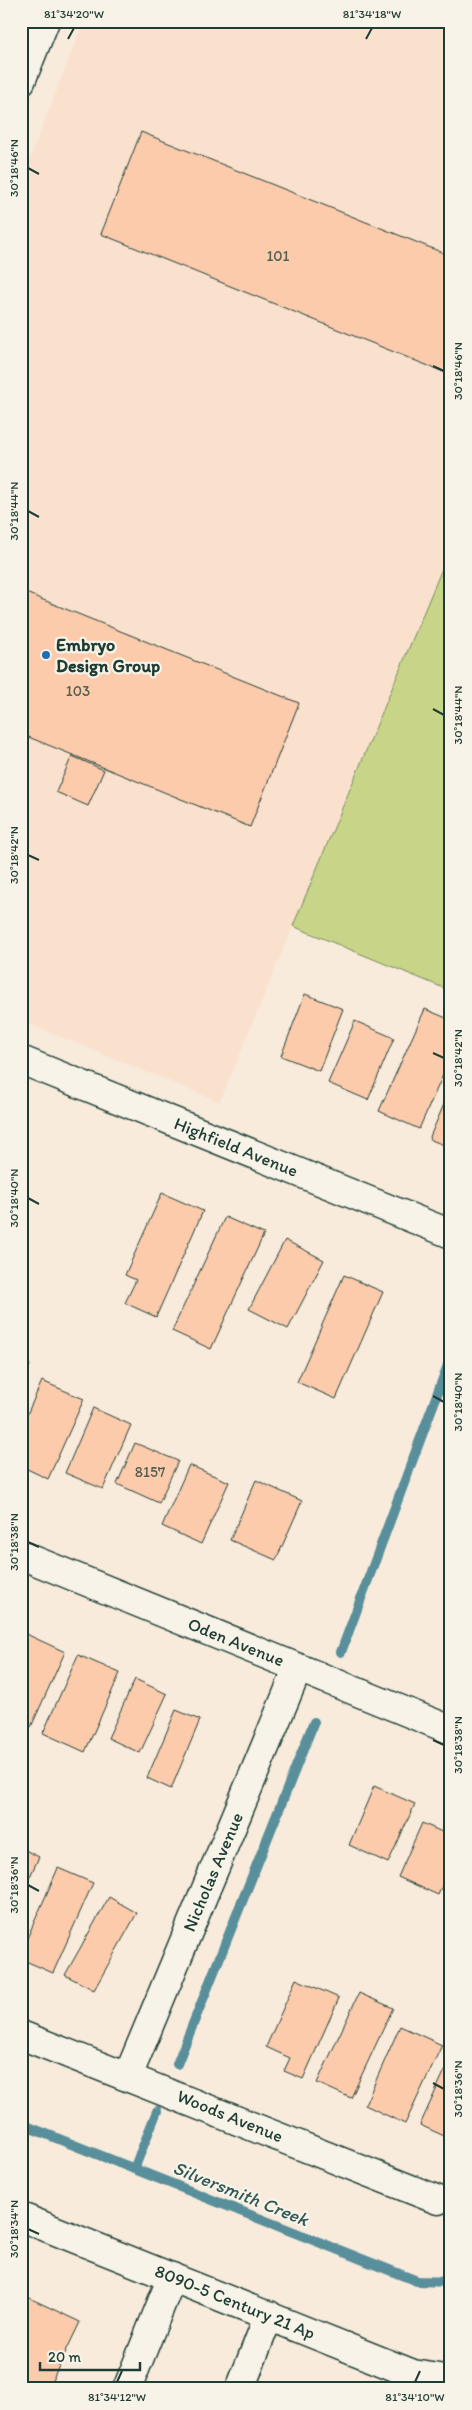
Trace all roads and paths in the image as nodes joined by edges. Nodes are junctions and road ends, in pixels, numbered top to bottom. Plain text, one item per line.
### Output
1 (45, 21) edge
2 (21, 81) edge
3 (21, 1060) edge
4 (451, 1234) edge
5 (21, 1555) edge
6 (298, 1668) junction
7 (451, 1730) edge
8 (21, 2035) edge
9 (128, 2076) junction
10 (438, 2200) dead end
11 (21, 2217) edge
12 (172, 2277) junction
13 (269, 2315) junction
14 (451, 2380) edge
15 (127, 2389) edge
16 (240, 2389) edge

1 - 2 street
3 - 4 street, Highfield Avenue
5 - 6 street, Oden Avenue
6 - 7 street, Oden Avenue
6 - 9 street, Nicholas Avenue
8 - 9 street, Woods Avenue
9 - 10 street, Woods Avenue
11 - 12 street, 8090-5 Century 21 Ap
12 - 13 street, 8090-5 Century 21 Ap
12 - 15 street
13 - 14 street, 8090-5 Century 21 Ap
13 - 16 street

